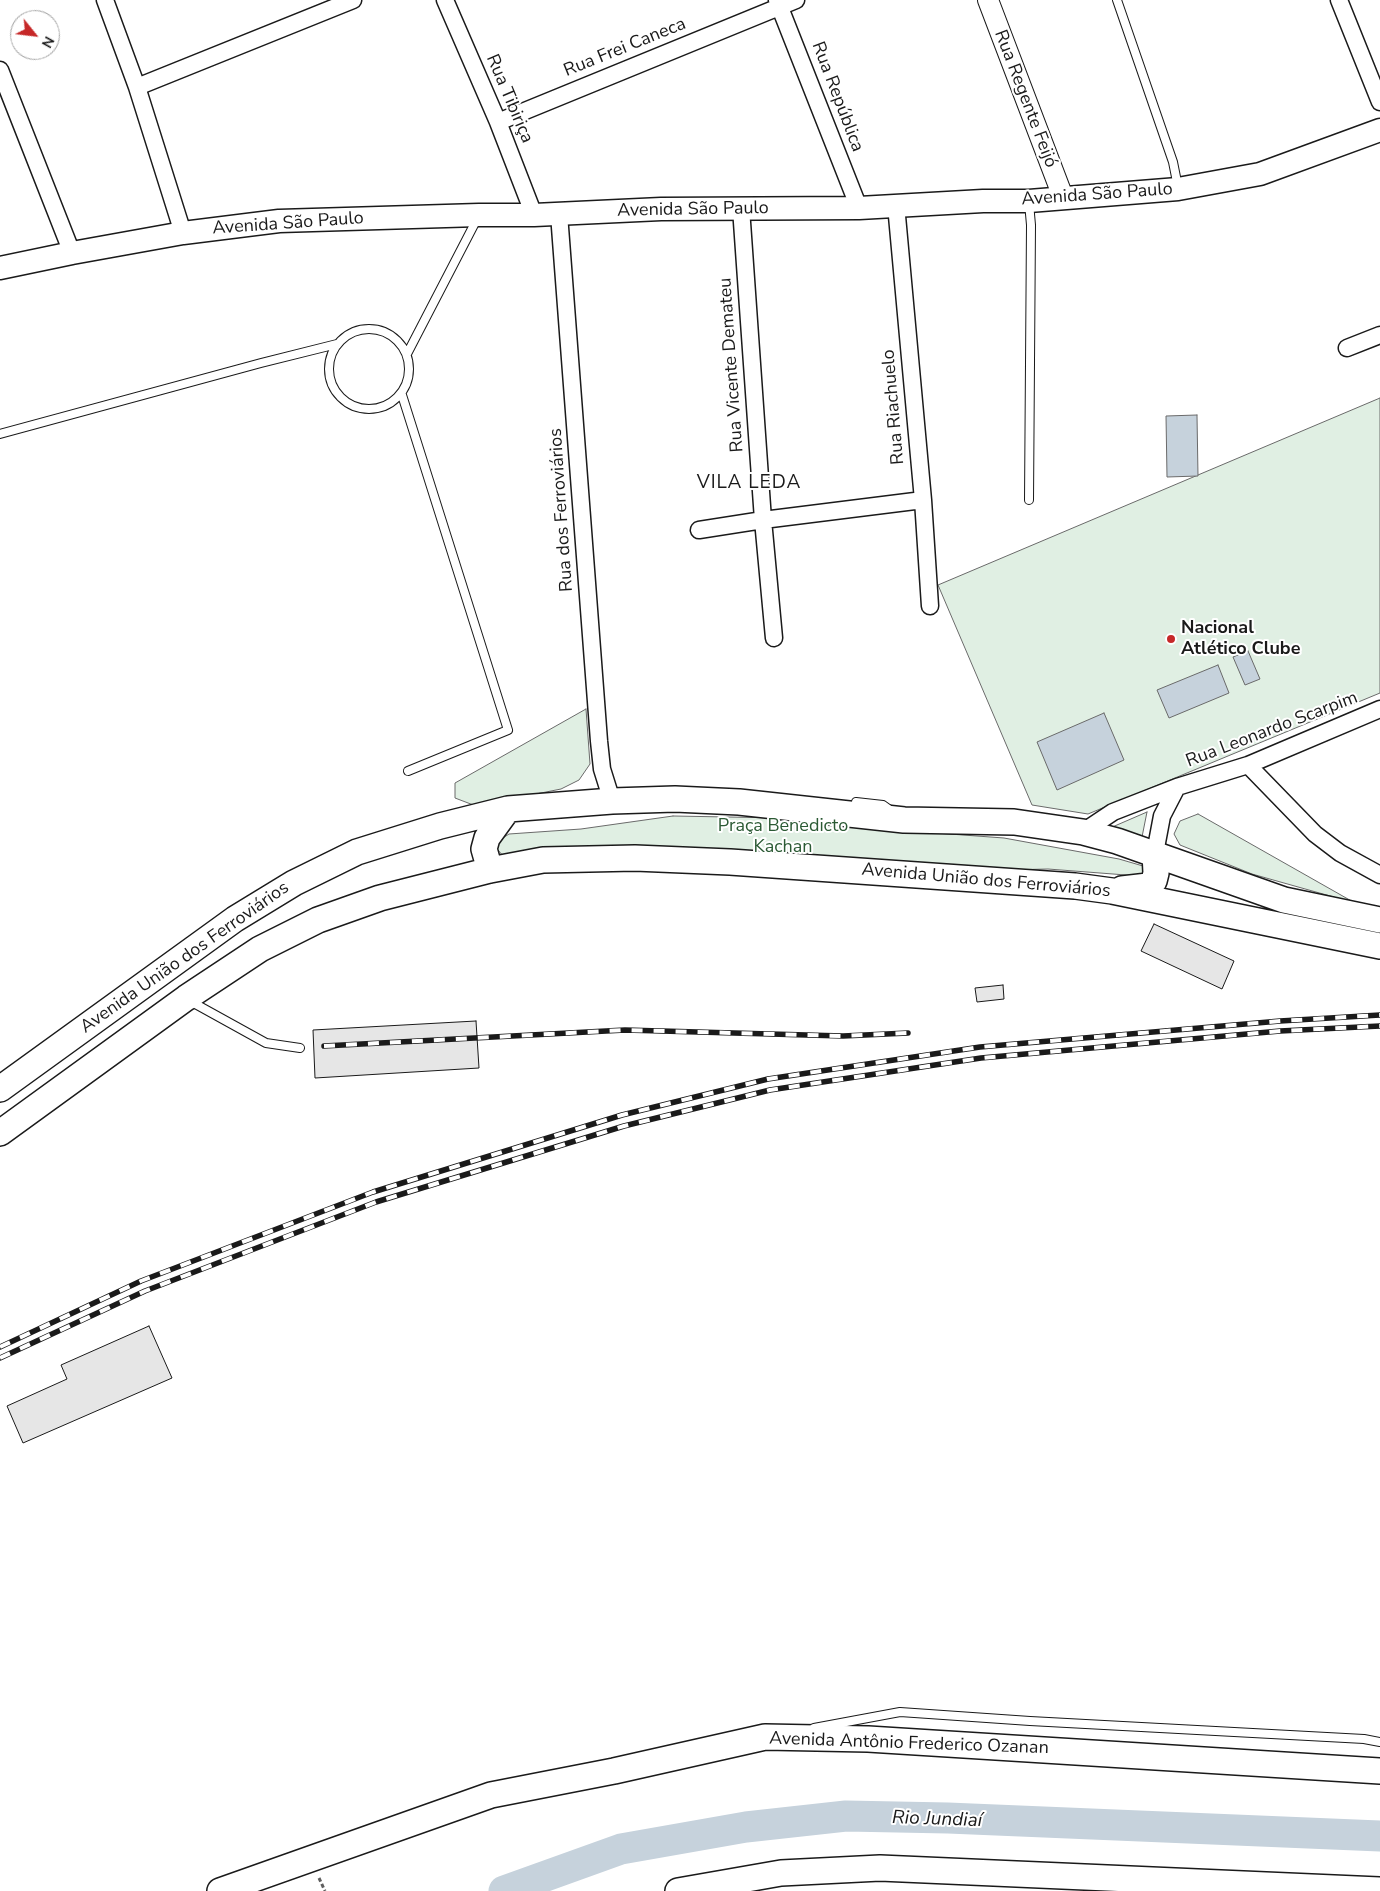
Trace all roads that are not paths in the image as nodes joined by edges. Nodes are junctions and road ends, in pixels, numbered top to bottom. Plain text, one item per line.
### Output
1 (106, 0) edge
2 (353, 0) edge
3 (445, 0) edge
4 (796, 0) edge
5 (988, 0) edge
6 (1117, 0) edge
7 (1339, 0) edge
8 (778, 3) edge
9 (0, 70) edge
10 (137, 87) junction
11 (1380, 102) edge
12 (498, 122) junction
13 (1380, 130) edge
14 (1178, 189) junction
15 (1063, 197) junction
16 (1029, 201) junction
17 (896, 205) junction
18 (741, 208) junction
19 (859, 208) junction
20 (559, 214) junction
21 (479, 215) junction
22 (534, 215) junction
23 (183, 233) junction
24 (72, 253) junction
25 (0, 268) edge
26 (1380, 334) edge
27 (337, 344) junction
28 (1347, 348) dead end
29 (407, 354) junction
30 (402, 395) junction
31 (0, 434) edge
32 (923, 500) junction
33 (1029, 500) dead end
34 (763, 520) junction
35 (699, 530) dead end
36 (930, 606) dead end
37 (774, 638) dead end
38 (1380, 709) edge
39 (1248, 765) junction
40 (408, 771) dead end
41 (1177, 787) junction
42 (612, 801) junction
43 (846, 801) dead end
44 (508, 810) junction
45 (904, 820) junction
46 (1083, 832) junction
47 (1155, 853) junction
48 (490, 870) junction
49 (1380, 875) edge
50 (1112, 891) junction
51 (1380, 920) edge
52 (1380, 946) edge
53 (186, 998) junction
54 (300, 1048) dead end
55 (0, 1089) edge
56 (0, 1133) edge
57 (765, 1737) junction
58 (1380, 1742) edge
59 (1380, 1770) edge
60 (1380, 1890) edge
61 (220, 1891) edge
62 (678, 1891) edge

1 - 10 street
2 - 10 street
3 - 12 street, Rua Tibiriça
4 - 8 street, Rua Frei Caneca
5 - 15 street, Rua Regente Feijó
6 - 14 lane
7 - 11 street
8 - 12 street, Rua Frei Caneca
8 - 19 street, Rua República
9 - 24 street
10 - 23 street
12 - 22 street, Rua Tibiriça
13 - 14 main road, Avenida São Paulo
14 - 15 main road, Avenida São Paulo
15 - 16 main road, Avenida São Paulo
16 - 17 main road, Avenida São Paulo
16 - 33 lane
17 - 19 main road, Avenida São Paulo
17 - 32 street, Rua Riachuelo
18 - 19 main road, Avenida São Paulo
18 - 20 main road, Avenida São Paulo
18 - 34 street, Rua Vicente Demateu
20 - 22 main road, Avenida São Paulo
20 - 42 street, Rua dos Ferroviários
21 - 22 main road, Avenida São Paulo
21 - 23 main road, Avenida São Paulo
21 - 29 lane
23 - 24 main road, Avenida São Paulo
24 - 25 main road, Avenida São Paulo
26 - 28 street
27 - 29 lane
27 - 30 lane
27 - 31 lane
29 - 30 lane
30 - 40 lane
32 - 34 street
32 - 36 street, Rua Riachuelo
34 - 35 street
34 - 37 street, Rua Vicente Demateu
38 - 39 street, Rua Leonardo Scarpim
39 - 41 street, Rua Leonardo Scarpim
39 - 49 street
41 - 46 street, Rua Leonardo Scarpim
41 - 47 street
42 - 44 main road, Avenida União dos Ferroviários
42 - 45 main road, Avenida União dos Ferroviários
43 - 45 lane
44 - 48 main road
44 - 55 main road, Avenida União dos Ferroviários
45 - 46 main road, Avenida União dos Ferroviários
46 - 47 main road, Avenida União dos Ferroviários
47 - 50 main road
47 - 51 main road, Avenida União dos Ferroviários
48 - 50 main road, Avenida União dos Ferroviários
48 - 53 main road, Avenida União dos Ferroviários
50 - 52 main road, Avenida União dos Ferroviários
53 - 54 lane
53 - 56 main road, Avenida União dos Ferroviários
57 - 58 lane
57 - 59 main road, Avenida Antônio Frederico Ozanan
57 - 61 main road, Avenida Antônio Frederico Ozanan
60 - 62 main road

